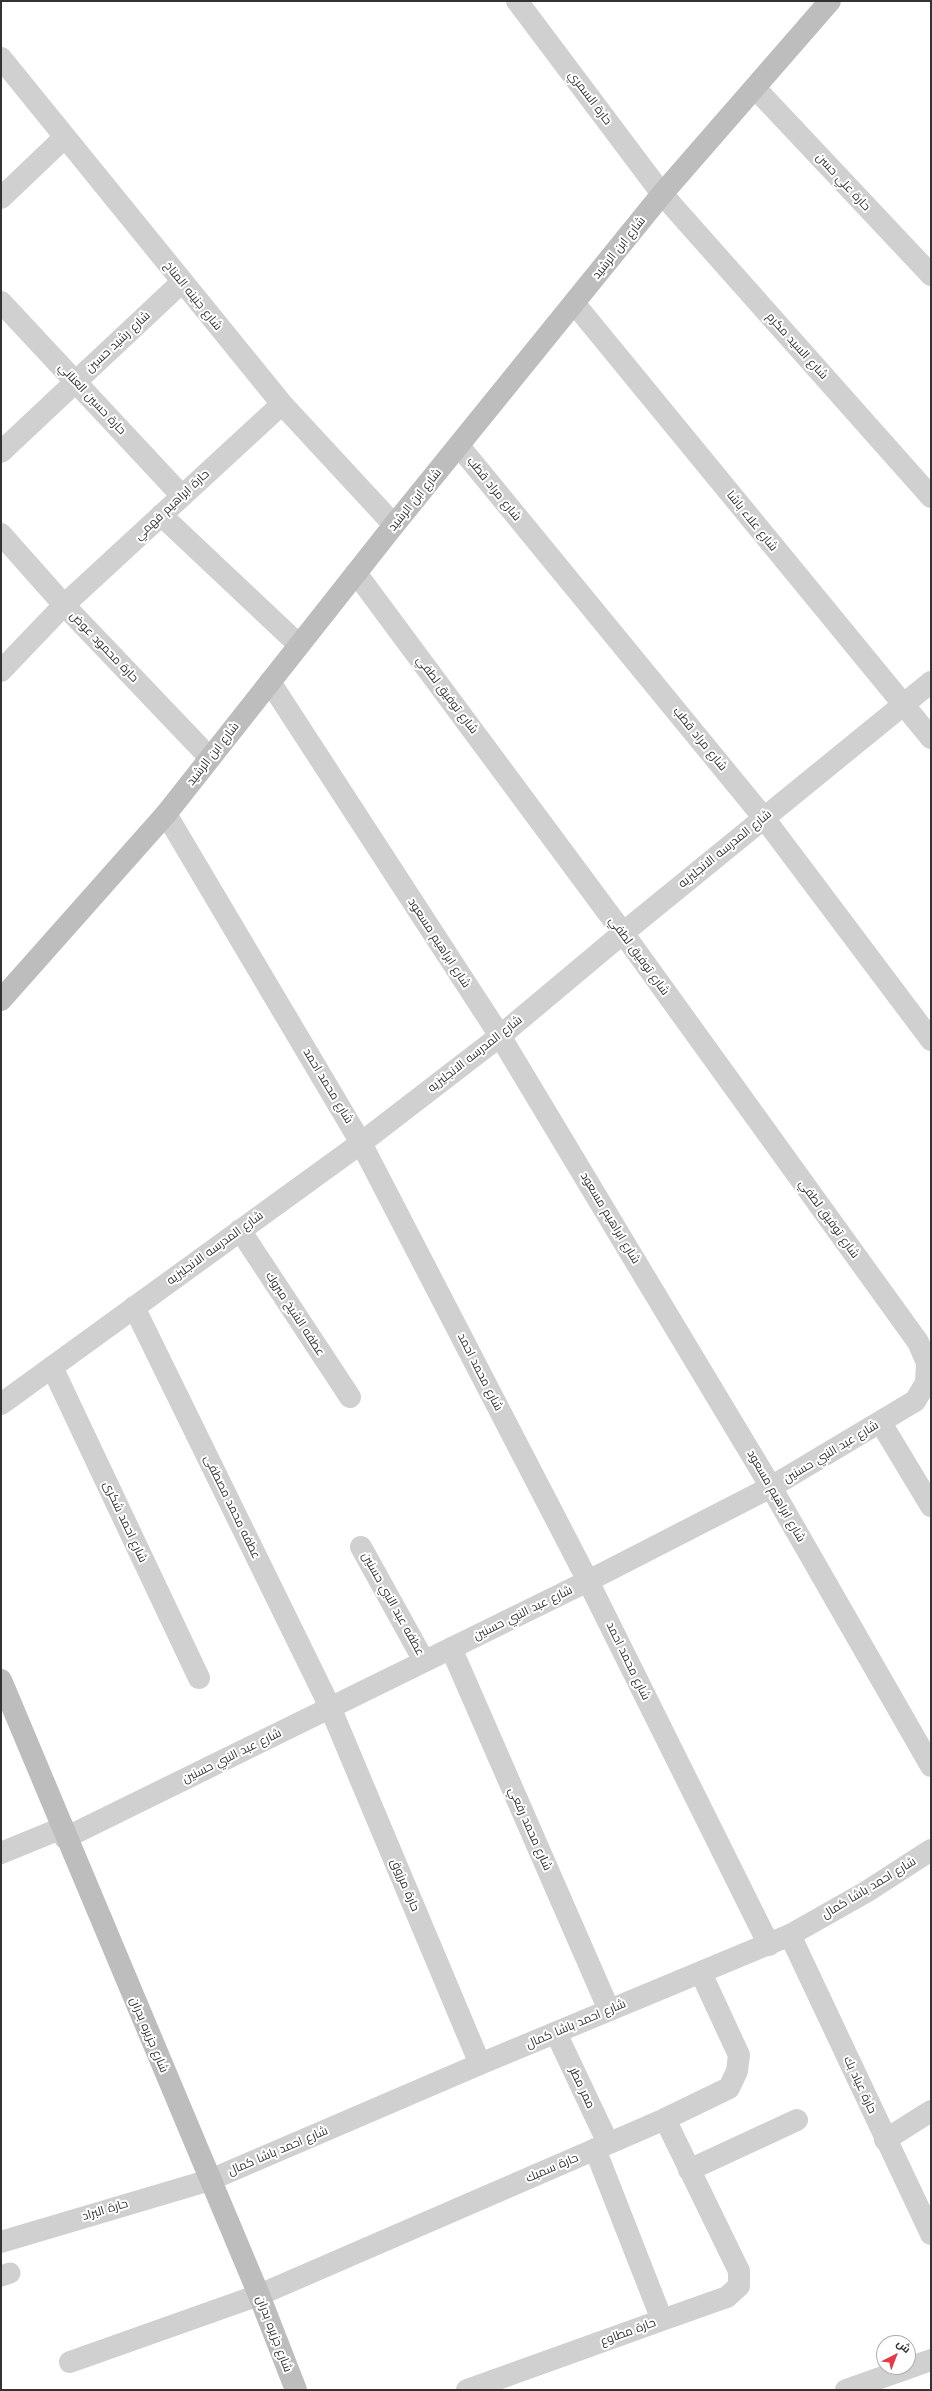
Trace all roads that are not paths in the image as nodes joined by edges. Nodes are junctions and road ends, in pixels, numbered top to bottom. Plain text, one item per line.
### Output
1 (517, 1) edge
2 (830, 1) edge
3 (1, 58) edge
4 (755, 88) junction
5 (65, 137) junction
6 (662, 194) junction
7 (1, 198) edge
8 (931, 275) edge
9 (182, 282) junction
10 (1, 302) edge
11 (574, 303) junction
12 (76, 382) junction
13 (282, 404) junction
14 (459, 446) junction
15 (1, 452) edge
16 (182, 496) junction
17 (931, 497) edge
18 (162, 514) junction
19 (394, 525) junction
20 (1, 534) edge
21 (356, 573) junction
22 (64, 605) junction
23 (299, 645) junction
24 (1, 671) edge
25 (270, 682) junction
26 (931, 682) edge
27 (903, 704) junction
28 (931, 738) edge
29 (210, 758) junction
30 (166, 814) junction
31 (764, 818) junction
32 (623, 933) junction
33 (1, 1000) edge
34 (500, 1036) junction
35 (931, 1040) edge
36 (361, 1143) junction
37 (240, 1230) junction
38 (134, 1307) junction
39 (918, 1342) joint
40 (52, 1367) junction
41 (350, 1397) dead end
42 (1, 1404) edge
43 (881, 1422) junction
44 (771, 1487) junction
45 (931, 1506) edge
46 (361, 1547) dead end
47 (588, 1581) junction
48 (451, 1648) junction
49 (424, 1661) junction
50 (199, 1678) dead end
51 (1, 1680) edge
52 (330, 1707) junction
53 (931, 1766) edge
54 (64, 1833) junction
55 (931, 1850) edge
56 (1, 1854) edge
57 (790, 1935) junction
58 (769, 1945) junction
59 (702, 1973) junction
60 (610, 2010) junction
61 (556, 2033) junction
62 (480, 2064) junction
63 (931, 2111) edge
64 (665, 2119) junction
65 (797, 2120) dead end
66 (886, 2140) junction
67 (601, 2146) junction
68 (689, 2170) junction
69 (210, 2180) junction
70 (931, 2234) edge
71 (1, 2242) edge
72 (259, 2295) junction
73 (662, 2320) junction
74 (931, 2360) edge
75 (70, 2362) dead end
76 (296, 2390) edge
77 (467, 2390) edge
78 (846, 2390) edge

1 - 6 street, حارة السمري
2 - 4 street, شارع ابن الرشيد
3 - 5 street, شارع جنينه المناخ
4 - 6 street, شارع ابن الرشيد
4 - 8 street, حارة علي حسن
5 - 7 street
5 - 9 street, شارع جنينه المناخ
6 - 11 street, شارع ابن الرشيد
6 - 17 street, شارع السيد مكرم
9 - 12 street, شارع رشيد حسين
9 - 13 street, شارع جنينه المناخ
10 - 12 street, حارة حسين العناني
11 - 14 street, شارع ابن الرشيد
11 - 27 street, شارع علاء باشا
12 - 15 street, شارع رشيد حسين
12 - 16 street, حارة حسين العناني
13 - 16 street, حارة ابراهيم فهمي
13 - 19 street, شارع جنينه المناخ
14 - 19 street, شارع ابن الرشيد
14 - 31 street, شارع مراد قطب
16 - 18 street, حارة ابراهيم فهمي
18 - 22 street, حارة ابراهيم فهمي
18 - 23 street
19 - 21 street, شارع ابن الرشيد
20 - 22 street, حارة محمود عوض
21 - 23 street, شارع ابن الرشيد
21 - 32 street, شارع توفيق لطفي
22 - 24 street, حارة ابراهيم فهمي
22 - 29 street, حارة محمود عوض
23 - 25 street, شارع ابن الرشيد
25 - 29 street, شارع ابن الرشيد
25 - 34 street, شارع ابراهيم مسعود
26 - 27 street, شارع المدرسه الانجليزيه
27 - 28 street, شارع علاء باشا
27 - 31 street, شارع المدرسه الانجليزيه
29 - 30 street, شارع ابن الرشيد
30 - 33 street, شارع ابن الرشيد
30 - 36 street, شارع محمد احمد
31 - 32 street, شارع المدرسه الانجليزيه
31 - 35 street, شارع مراد قطب
32 - 34 street, شارع المدرسه الانجليزيه
32 - 39 street, شارع توفيق لطفي
34 - 36 street, شارع المدرسه الانجليزيه
34 - 44 street, شارع ابراهيم مسعود
36 - 37 street, شارع المدرسه الانجليزيه
36 - 47 street, شارع محمد احمد
37 - 38 street, شارع المدرسه الانجليزيه
37 - 41 street, عطفه الشيخ مبروك
38 - 40 street, شارع المدرسه الانجليزيه
38 - 52 street, عطفه محمد مصطفى
39 - 43 street, شارع عبد النبي حسنين
40 - 42 street, شارع المدرسه الانجليزيه
40 - 50 street, شارع احمد شكرى
43 - 44 street, شارع عبد النبي حسنين
43 - 45 street
44 - 47 street, شارع عبد النبي حسنين
44 - 53 street, شارع ابراهيم مسعود
46 - 49 street, عطفه عبد النبي حسنين
47 - 48 street, شارع عبد النبي حسنين
47 - 58 street, شارع محمد احمد
48 - 49 street, شارع عبد النبي حسنين
48 - 60 street, شارع محمد رفعي
49 - 52 street, شارع عبد النبي حسنين
51 - 54 street, شارع جزيره بدران
52 - 54 street, شارع عبد النبي حسنين
52 - 62 street, حارة مرزوق
54 - 56 street, شارع عبد النبي حسنين
54 - 69 street, شارع جزيره بدران
55 - 57 street, شارع احمد باشا كمال
57 - 58 street, شارع احمد باشا كمال
57 - 66 street, حارة عياد بك
58 - 59 street, شارع احمد باشا كمال
59 - 60 street, شارع احمد باشا كمال
59 - 64 street, حارة سمبك
60 - 61 street, شارع احمد باشا كمال
61 - 62 street, شارع احمد باشا كمال
61 - 67 street, ممر مطر
62 - 69 street, شارع احمد باشا كمال
63 - 66 street
64 - 67 street, حارة سمبك
64 - 68 street
65 - 68 street
66 - 70 street, حارة عياد بك
67 - 72 street, حارة سمبك
67 - 73 street, حارة مطاوع
68 - 73 street
69 - 71 street, حارة البراد
69 - 72 street, شارع جزيره بدران
72 - 75 street, حارة سمبك
72 - 76 street, شارع جزيره بدران
73 - 77 street, حارة مطاوع
74 - 78 street

